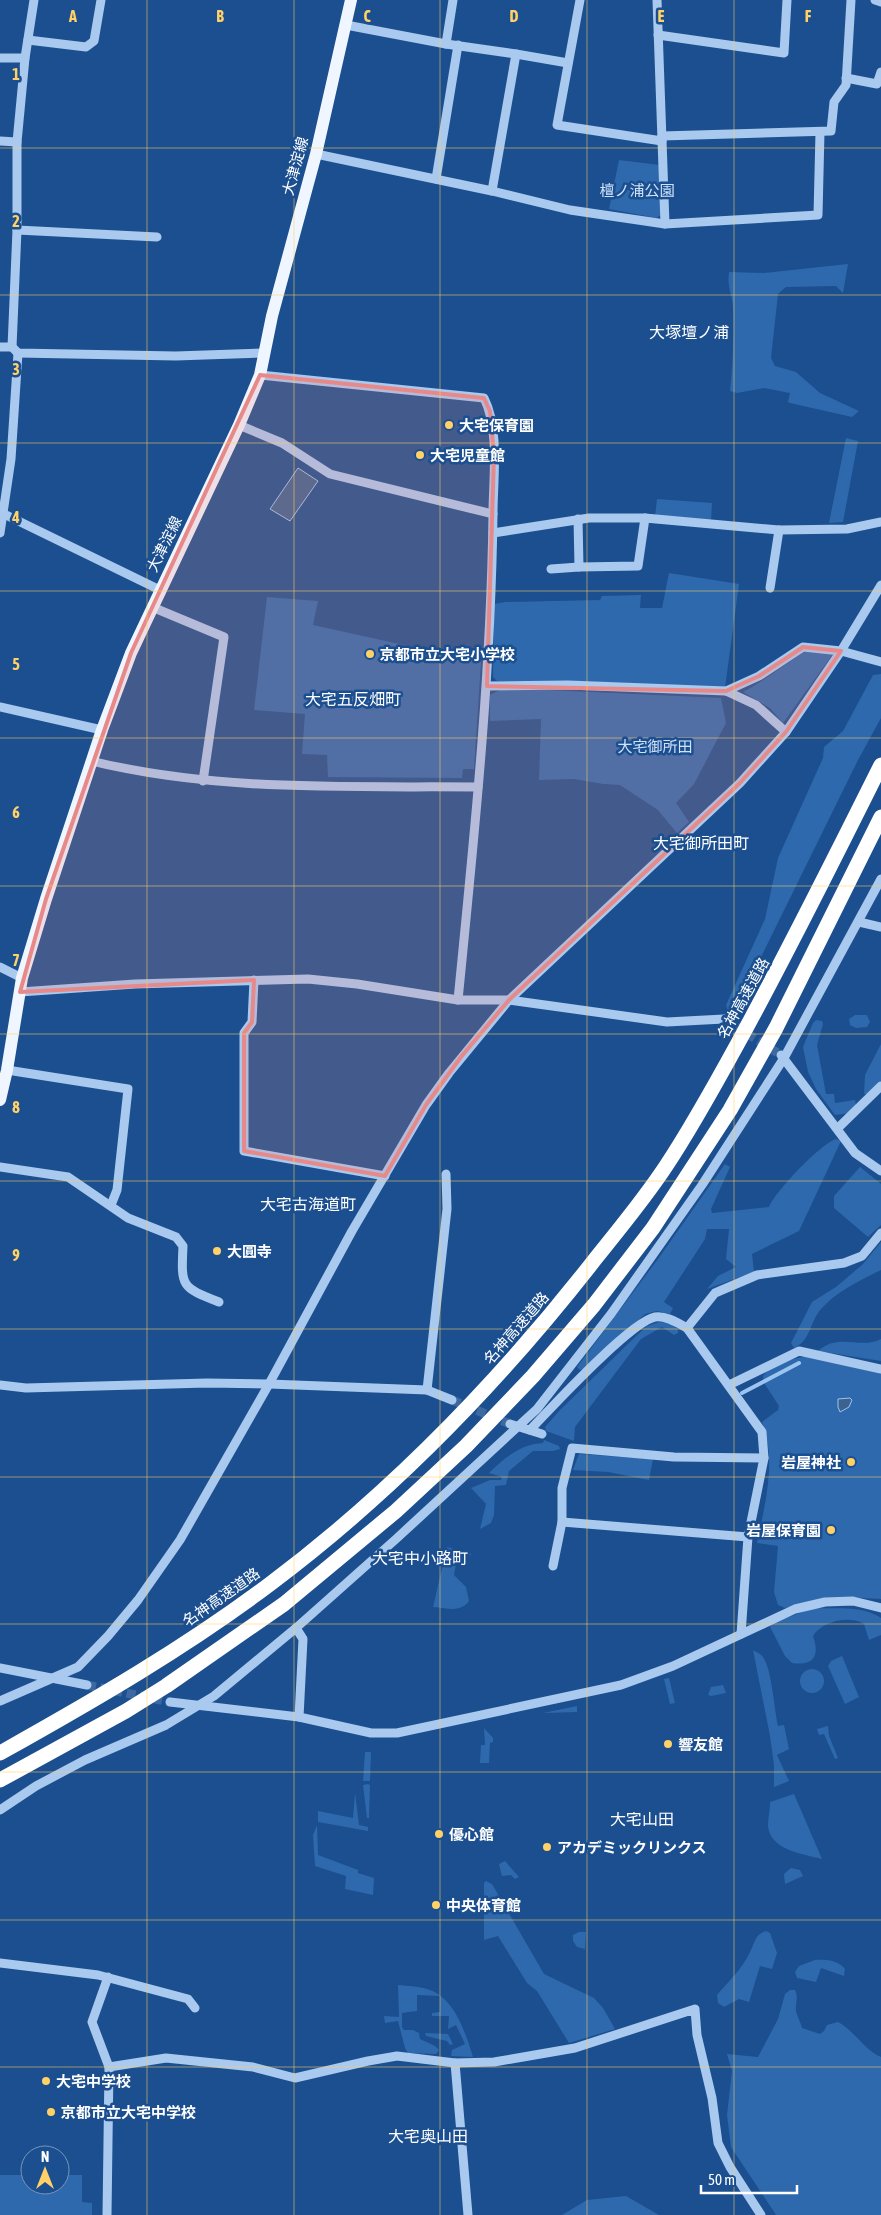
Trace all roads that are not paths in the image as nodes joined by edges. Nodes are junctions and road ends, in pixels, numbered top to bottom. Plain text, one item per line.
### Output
1 (34, 0) edge
2 (101, 0) edge
3 (351, 0) edge
4 (453, 0) edge
5 (580, 0) edge
6 (657, 0) edge
7 (787, 0) edge
8 (851, 0) edge
9 (876, 0) edge
10 (881, 2) edge
11 (346, 25) junction
12 (658, 34) junction
13 (28, 40) junction
14 (446, 44) junction
15 (458, 45) junction
16 (516, 54) junction
17 (0, 58) edge
18 (24, 58) junction
19 (568, 63) junction
20 (881, 72) edge
21 (846, 78) junction
22 (820, 132) junction
23 (662, 138) junction
24 (0, 141) edge
25 (17, 142) junction
26 (316, 154) junction
27 (436, 180) junction
28 (492, 191) junction
29 (665, 224) junction
30 (17, 230) junction
31 (157, 237) dead end
32 (0, 347) edge
33 (15, 350) junction
34 (264, 353) junction
35 (260, 375) junction
36 (239, 425) junction
37 (10, 459) junction
38 (0, 460) edge
39 (4, 514) junction
40 (493, 514) junction
41 (645, 518) junction
42 (578, 520) junction
43 (881, 522) edge
44 (779, 530) junction
45 (0, 533) edge
46 (493, 533) junction
47 (579, 567) junction
48 (551, 569) dead end
49 (881, 585) edge
50 (770, 588) dead end
51 (160, 590) junction
52 (152, 606) junction
53 (842, 651) junction
54 (881, 662) edge
55 (487, 686) junction
56 (726, 692) junction
57 (0, 707) edge
58 (102, 730) junction
59 (786, 732) junction
60 (91, 761) junction
61 (881, 765) edge
62 (203, 781) junction
63 (478, 787) junction
64 (881, 817) edge
65 (881, 879) edge
66 (859, 922) junction
67 (881, 927) edge
68 (0, 967) edge
69 (22, 978) junction
70 (254, 980) junction
71 (20, 992) junction
72 (458, 1000) junction
73 (509, 1000) junction
74 (724, 1019) tunnel mouth
75 (783, 1056) junction
76 (7, 1070) junction
77 (881, 1086) edge
78 (0, 1100) edge
79 (838, 1128) junction
80 (0, 1167) edge
81 (881, 1171) edge
82 (446, 1174) dead end
83 (385, 1176) junction
84 (111, 1205) junction
85 (881, 1233) edge
86 (219, 1302) dead end
87 (687, 1328) junction
88 (881, 1369) edge
89 (269, 1384) junction
90 (0, 1385) edge
91 (729, 1385) junction
92 (427, 1390) junction
93 (452, 1400) tunnel mouth
94 (514, 1425) junction
95 (530, 1430) junction
96 (542, 1434) dead end
97 (764, 1458) junction
98 (562, 1522) junction
99 (748, 1537) junction
100 (553, 1566) dead end
101 (881, 1608) edge
102 (296, 1628) junction
103 (740, 1634) junction
104 (0, 1668) edge
105 (51, 1678) junction
106 (87, 1684) tunnel mouth
107 (0, 1701) edge
108 (170, 1702) tunnel mouth
109 (198, 1705) junction
110 (299, 1717) junction
111 (0, 1753) edge
112 (0, 1780) edge
113 (0, 1810) edge
114 (0, 1963) edge
115 (108, 1977) junction
116 (195, 2008) dead end
117 (455, 2063) junction
118 (109, 2068) junction
119 (107, 2215) edge
120 (468, 2215) edge
121 (761, 2215) edge

1 - 13 street
2 - 13 street
3 - 11 main road, 大津淀線
4 - 14 street
5 - 19 street
6 - 12 street
7 - 12 street
8 - 21 street
9 - 10 street
11 - 14 street
11 - 26 main road, 大津淀線
12 - 23 street
13 - 18 street
14 - 15 street
15 - 16 street
15 - 27 street
16 - 19 street
16 - 28 street
17 - 18 street
18 - 25 street
19 - 23 street
20 - 21 street
21 - 22 street
22 - 23 street
22 - 29 street
23 - 29 street
24 - 25 street
25 - 30 street
26 - 27 street
26 - 34 main road, 大津淀線
27 - 28 street
28 - 29 street
30 - 31 street
30 - 33 street
32 - 33 street
33 - 34 street
33 - 37 street
34 - 35 main road, 大津淀線
35 - 36 main road, 大津淀線
35 - 40 street
36 - 40 street
36 - 51 main road, 大津淀線
37 - 38 street
37 - 39 street
39 - 45 street
39 - 51 street
40 - 46 street
41 - 42 street
41 - 44 street
41 - 47 street
42 - 46 street
42 - 47 street
43 - 44 street
44 - 50 street
46 - 55 street
47 - 48 street
49 - 53 street
51 - 52 main road, 大津淀線
52 - 58 main road, 大津淀線
52 - 62 street
53 - 54 street
53 - 56 street
53 - 59 street
55 - 56 street
55 - 63 street
56 - 59 street
57 - 58 street
58 - 60 main road, 大津淀線
59 - 73 street
60 - 62 street
60 - 69 main road, 大津淀線
61 - 111 highway, 名神高速道路
62 - 63 street
63 - 72 street
64 - 112 highway
65 - 66 street
66 - 67 street
66 - 75 street
68 - 69 street
69 - 71 main road, 大津淀線
70 - 71 street
70 - 72 street
70 - 83 street
71 - 76 main road, 大津淀線
72 - 73 street
73 - 74 street
73 - 83 street
75 - 79 street
75 - 94 street
76 - 78 main road, 大津淀線
76 - 84 street
77 - 79 street
79 - 81 street
80 - 84 street
82 - 92 street
83 - 89 street
84 - 86 street
85 - 87 street
87 - 91 street
87 - 95 street
88 - 91 street
89 - 90 street
89 - 92 street
89 - 105 street
91 - 97 street
92 - 93 street
94 - 95 street
94 - 102 street
95 - 96 street
97 - 98 street
97 - 99 street
98 - 99 street
98 - 100 street
99 - 103 street
101 - 103 street
102 - 109 street
102 - 110 street
103 - 110 street
104 - 105 street
105 - 106 street
105 - 107 street
108 - 109 street
109 - 110 street
109 - 113 street
114 - 115 street
115 - 116 street
115 - 118 street
117 - 118 street
117 - 120 street
117 - 121 street
118 - 119 street

